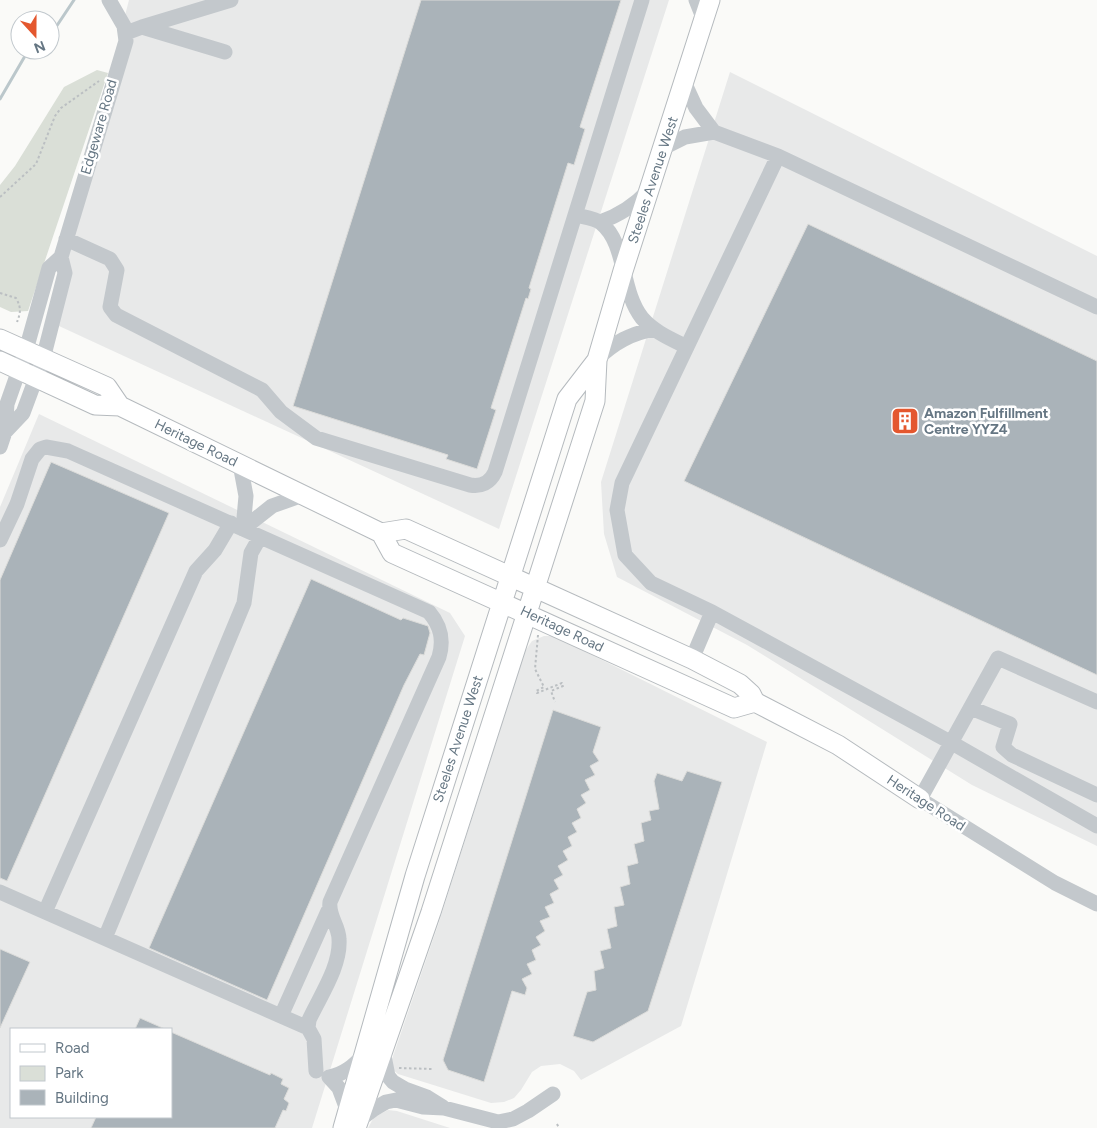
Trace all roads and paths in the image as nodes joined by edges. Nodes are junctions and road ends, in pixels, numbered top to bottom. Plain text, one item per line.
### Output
1 (109, 0) edge
2 (231, 0) edge
3 (642, 0) edge
4 (696, 0) edge
5 (710, 0) edge
6 (704, 20) junction
7 (142, 27) junction
8 (126, 33) junction
9 (225, 52) dead end
10 (104, 75) dead end
11 (684, 82) junction
12 (714, 132) junction
13 (663, 148) junction
14 (778, 156) junction
15 (649, 190) junction
16 (0, 197) edge
17 (576, 215) junction
18 (600, 222) junction
19 (66, 239) junction
20 (61, 257) junction
21 (623, 271) junction
22 (0, 293) edge
23 (1097, 307) edge
24 (17, 322) dead end
25 (654, 329) junction
26 (0, 339) edge
27 (687, 347) junction
28 (26, 350) junction
29 (43, 358) junction
30 (597, 360) junction
31 (0, 361) edge
32 (27, 374) junction
33 (120, 406) junction
34 (2, 440) edge
35 (240, 464) junction
36 (303, 495) junction
37 (237, 526) junction
38 (380, 533) junction
39 (260, 537) junction
40 (0, 540) edge
41 (510, 576) junction
42 (534, 587) junction
43 (502, 602) junction
44 (712, 612) junction
45 (526, 613) junction
46 (538, 635) dead end
47 (692, 659) junction
48 (556, 702) dead end
49 (754, 702) junction
50 (1097, 702) edge
51 (971, 708) junction
52 (952, 743) junction
53 (1097, 795) edge
54 (920, 799) junction
55 (1097, 826) edge
56 (0, 892) edge
57 (1097, 904) edge
58 (328, 911) junction
59 (45, 912) junction
60 (105, 938) junction
61 (281, 1016) junction
62 (308, 1028) junction
63 (383, 1050) junction
64 (364, 1055) junction
65 (398, 1068) dead end
66 (432, 1069) dead end
67 (316, 1071) dead end
68 (553, 1094) dead end
69 (444, 1108) junction
70 (351, 1122) edge
71 (557, 1124) dead end
72 (497, 1125) edge
73 (559, 1128) edge

1 - 8 street
2 - 7 street
3 - 17 street
4 - 6 street
5 - 6 main road, Steeles Avenue West
6 - 11 main road, Steeles Avenue West
7 - 8 street
7 - 9 street
8 - 19 street, Edgeware Road
10 - 16 path
11 - 12 street
11 - 13 main road, Steeles Avenue West
12 - 13 street
12 - 14 street
13 - 15 main road, Steeles Avenue West
14 - 23 street
14 - 27 street
15 - 18 street
15 - 21 main road, Steeles Avenue West
17 - 18 street
17 - 19 street
18 - 21 street
19 - 20 street, Edgeware Road
20 - 28 street, Edgeware Road
20 - 29 street, Edgeware Road
21 - 25 street
21 - 30 main road, Steeles Avenue West
22 - 24 path
25 - 27 street
25 - 30 street
26 - 28 main road, Heritage Road
27 - 44 street
28 - 29 main road, Heritage Road
28 - 32 street, Edgeware Road
29 - 32 street, Edgeware Road
29 - 33 main road, Heritage Road
30 - 41 main road, Steeles Avenue West
30 - 42 main road, Steeles Avenue West
31 - 32 main road, Heritage Road
32 - 33 main road, Heritage Road
32 - 34 street, Edgeware Road
33 - 35 main road, Heritage Road
35 - 36 main road, Heritage Road
35 - 37 street
36 - 37 street
36 - 38 main road, Heritage Road
37 - 39 street
37 - 40 street
37 - 59 street
38 - 41 main road, Heritage Road
38 - 43 main road, Heritage Road
39 - 58 street
39 - 60 street
41 - 42 main road, Heritage Road
41 - 43 main road, Steeles Avenue West
42 - 45 main road, Steeles Avenue West
42 - 47 main road, Heritage Road
43 - 45 main road, Heritage Road
43 - 64 main road, Steeles Avenue West
44 - 47 street
44 - 52 street
45 - 49 main road, Heritage Road
45 - 63 main road, Steeles Avenue West
46 - 48 path
47 - 49 main road, Heritage Road
49 - 54 main road, Heritage Road
50 - 51 street
51 - 52 street
51 - 53 street
52 - 54 street
52 - 55 street
54 - 57 street, Heritage Road
56 - 59 street
58 - 61 street
58 - 62 street
59 - 60 street
60 - 61 street
61 - 62 street
62 - 67 street
63 - 69 street
63 - 70 main road, Steeles Avenue West
64 - 70 main road, Steeles Avenue West
64 - 70 street
65 - 66 path
68 - 72 street
69 - 70 street
69 - 72 street
71 - 73 path

